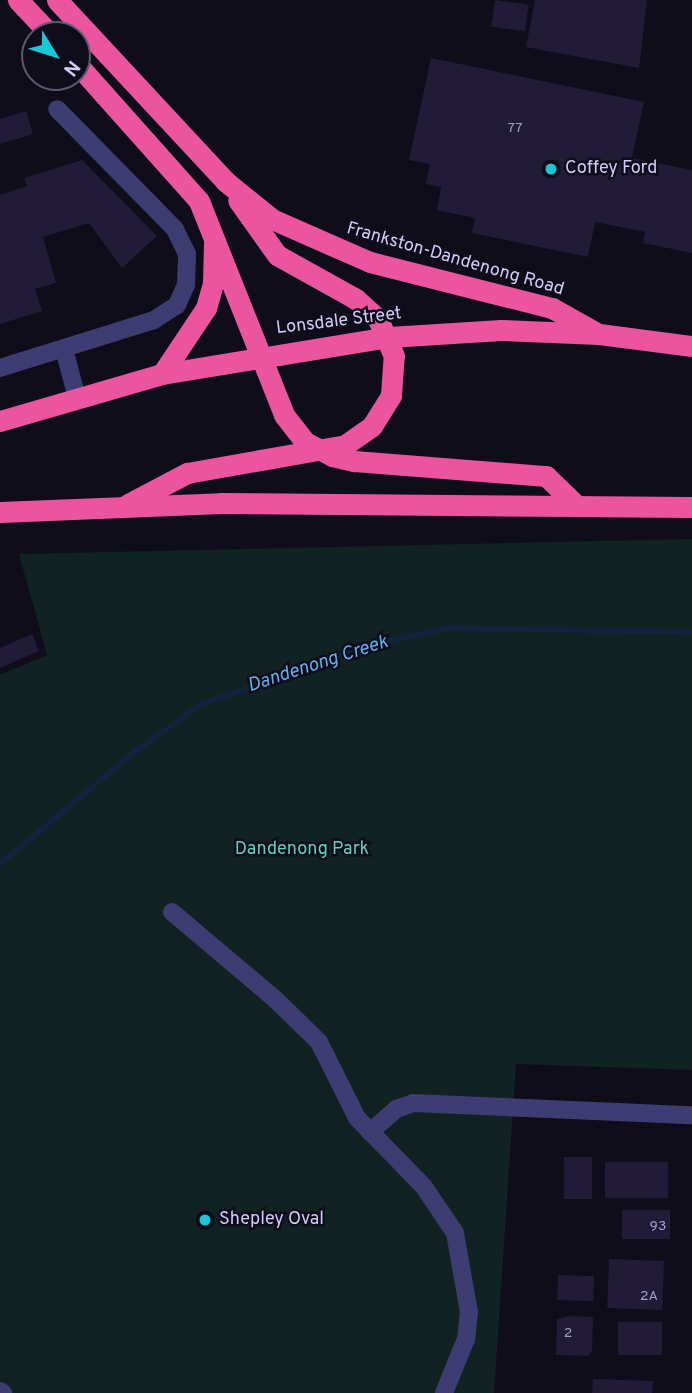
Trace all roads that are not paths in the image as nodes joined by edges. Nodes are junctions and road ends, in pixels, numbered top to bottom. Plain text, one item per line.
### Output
1 (18, 0) edge
2 (57, 0) edge
3 (38, 21) edge
4 (91, 79) edge
5 (57, 109) dead end
6 (225, 181) junction
7 (213, 229) junction
8 (599, 334) junction
9 (389, 337) junction
10 (692, 346) edge
11 (64, 349) junction
12 (262, 355) junction
13 (0, 368) edge
14 (162, 374) junction
15 (77, 398) junction
16 (0, 421) edge
17 (320, 452) junction
18 (574, 503) junction
19 (124, 506) junction
20 (692, 507) edge
21 (0, 512) edge
22 (172, 912) dead end
23 (692, 1115) edge
24 (369, 1132) junction
25 (444, 1393) edge

1 - 3 highway
2 - 6 highway, Frankston-Dandenong Road
4 - 7 highway
5 - 11 street
6 - 8 highway, Frankston-Dandenong Road
6 - 9 highway
7 - 12 highway
7 - 14 highway
8 - 9 highway, Lonsdale Street
8 - 10 highway, Lonsdale Street
9 - 12 highway, Lonsdale Street
9 - 17 highway
11 - 13 street
11 - 15 street
12 - 14 highway, Lonsdale Street
12 - 17 highway
14 - 15 highway, Lonsdale Street
15 - 16 highway, Lonsdale Street
17 - 18 highway
17 - 19 highway
18 - 19 highway
18 - 20 highway
19 - 21 highway
22 - 24 street
23 - 24 street
24 - 25 street

